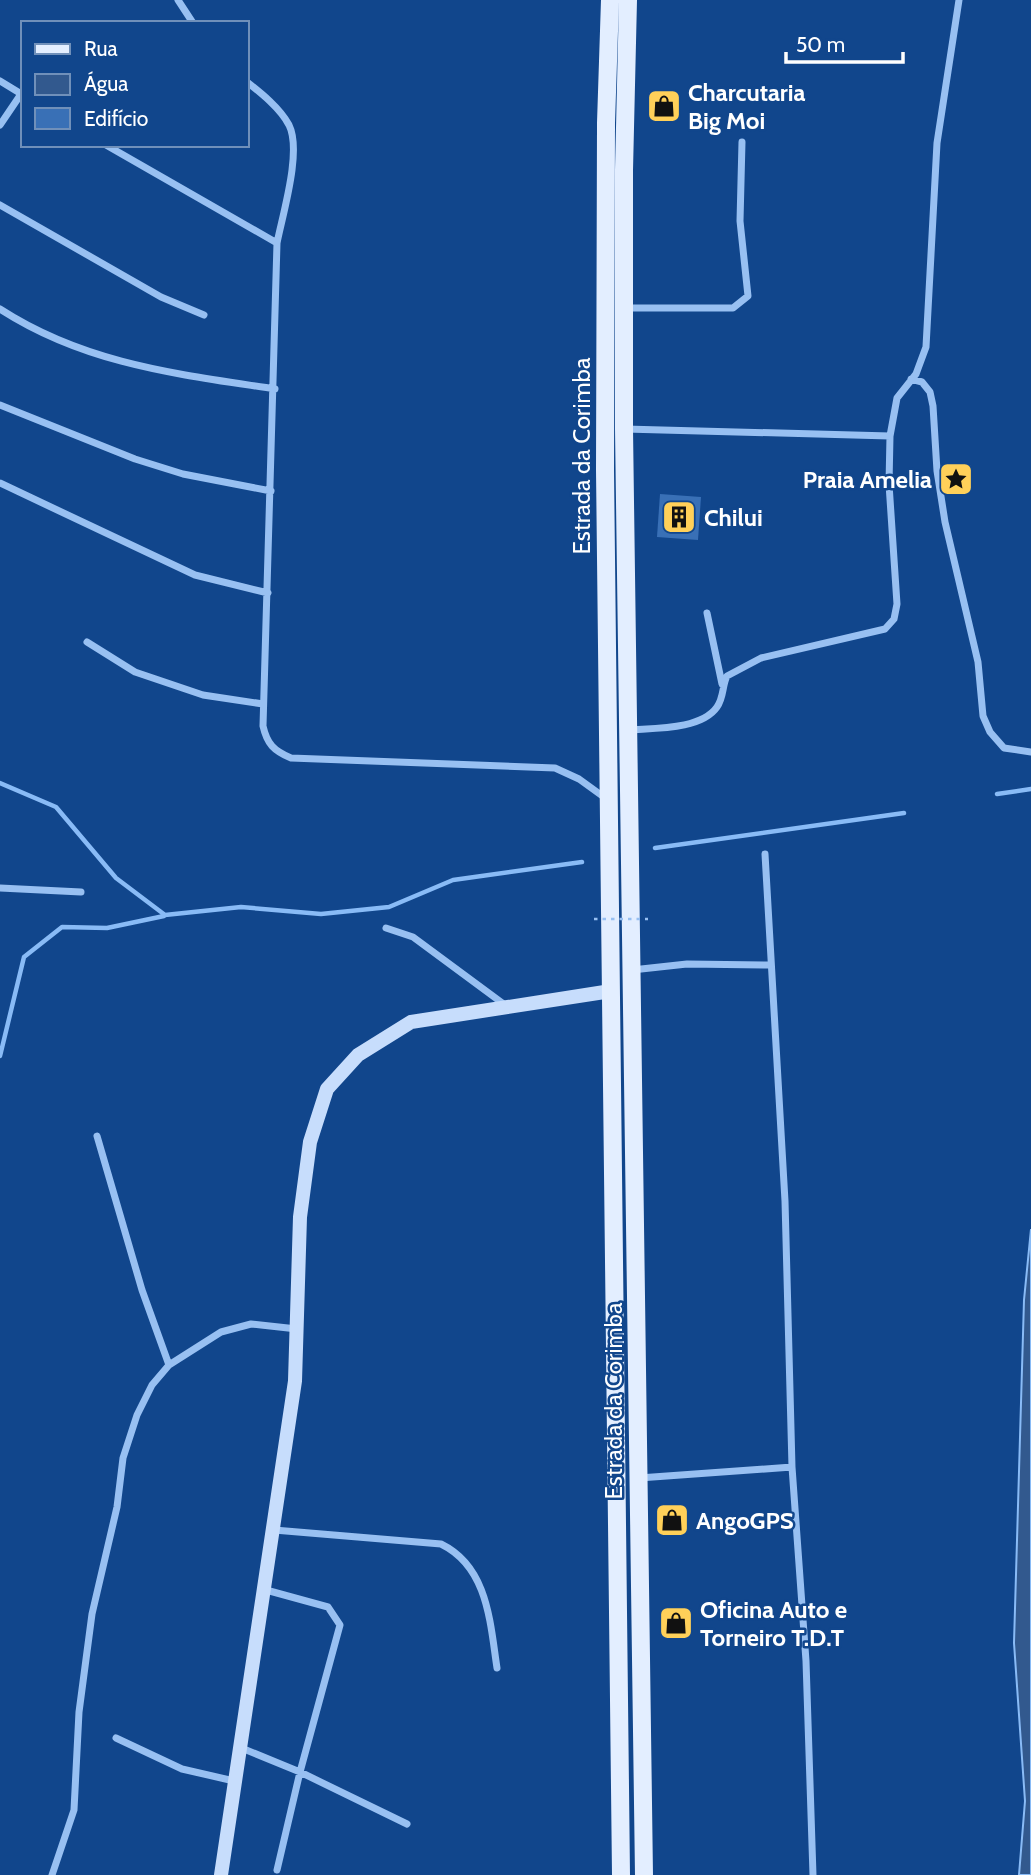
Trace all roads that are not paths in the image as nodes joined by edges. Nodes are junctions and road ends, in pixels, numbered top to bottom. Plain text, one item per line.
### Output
1 (178, 0) edge
2 (610, 0) edge
3 (628, 0) edge
4 (959, 0) edge
5 (192, 21) edge
6 (0, 81) edge
7 (248, 83) edge
8 (21, 93) edge
9 (21, 95) edge
10 (0, 125) edge
11 (742, 142) dead end
12 (109, 147) edge
13 (0, 205) edge
14 (277, 243) junction
15 (624, 308) junction
16 (0, 309) edge
17 (204, 315) dead end
18 (912, 379) junction
19 (275, 389) junction
20 (0, 405) edge
21 (624, 429) junction
22 (890, 436) junction
23 (0, 483) edge
24 (271, 491) junction
25 (268, 593) junction
26 (707, 613) dead end
27 (87, 642) dead end
28 (722, 685) junction
29 (263, 704) junction
30 (629, 730) junction
31 (1031, 752) edge
32 (610, 802) junction
33 (765, 854) dead end
34 (0, 888) edge
35 (81, 892) dead end
36 (386, 928) dead end
37 (771, 965) junction
38 (630, 970) junction
39 (611, 991) junction
40 (505, 1005) junction
41 (97, 1136) dead end
42 (298, 1329) junction
43 (169, 1365) junction
44 (792, 1467) junction
45 (638, 1479) junction
46 (274, 1530) junction
47 (266, 1590) junction
48 (497, 1668) dead end
49 (116, 1738) dead end
50 (239, 1747) junction
51 (300, 1772) junction
52 (234, 1781) junction
53 (407, 1824) dead end
54 (277, 1870) dead end
55 (52, 1875) edge
56 (221, 1875) edge
57 (621, 1875) edge
58 (644, 1875) edge
59 (813, 1875) edge

1 - 5 street
2 - 32 main road, Estrada da Corimba
3 - 15 main road, Estrada da Corimba
4 - 18 street
6 - 8 street
7 - 14 street
9 - 10 street
11 - 15 street
12 - 14 street
13 - 17 street
14 - 19 street
15 - 21 main road, Estrada da Corimba
16 - 19 street
18 - 22 street
18 - 31 street
19 - 24 street
20 - 24 street
21 - 22 street
21 - 30 main road, Estrada da Corimba
22 - 28 street
23 - 25 street
24 - 25 street
25 - 29 street
26 - 28 street
27 - 29 street
28 - 30 street
29 - 32 street
30 - 38 main road, Estrada da Corimba
32 - 39 main road, Estrada da Corimba
33 - 37 street
34 - 35 street
36 - 40 street
37 - 38 street
37 - 44 street
38 - 45 main road, Estrada da Corimba
39 - 40 street
39 - 57 main road, Estrada da Corimba
40 - 42 street
41 - 43 street
42 - 43 street
42 - 46 street
43 - 55 street
44 - 45 street
44 - 59 street
45 - 58 main road, Estrada da Corimba
46 - 47 street
46 - 48 street
47 - 50 street
47 - 51 street
49 - 52 street
50 - 51 street
50 - 52 street
51 - 53 street
51 - 54 street
52 - 56 street

